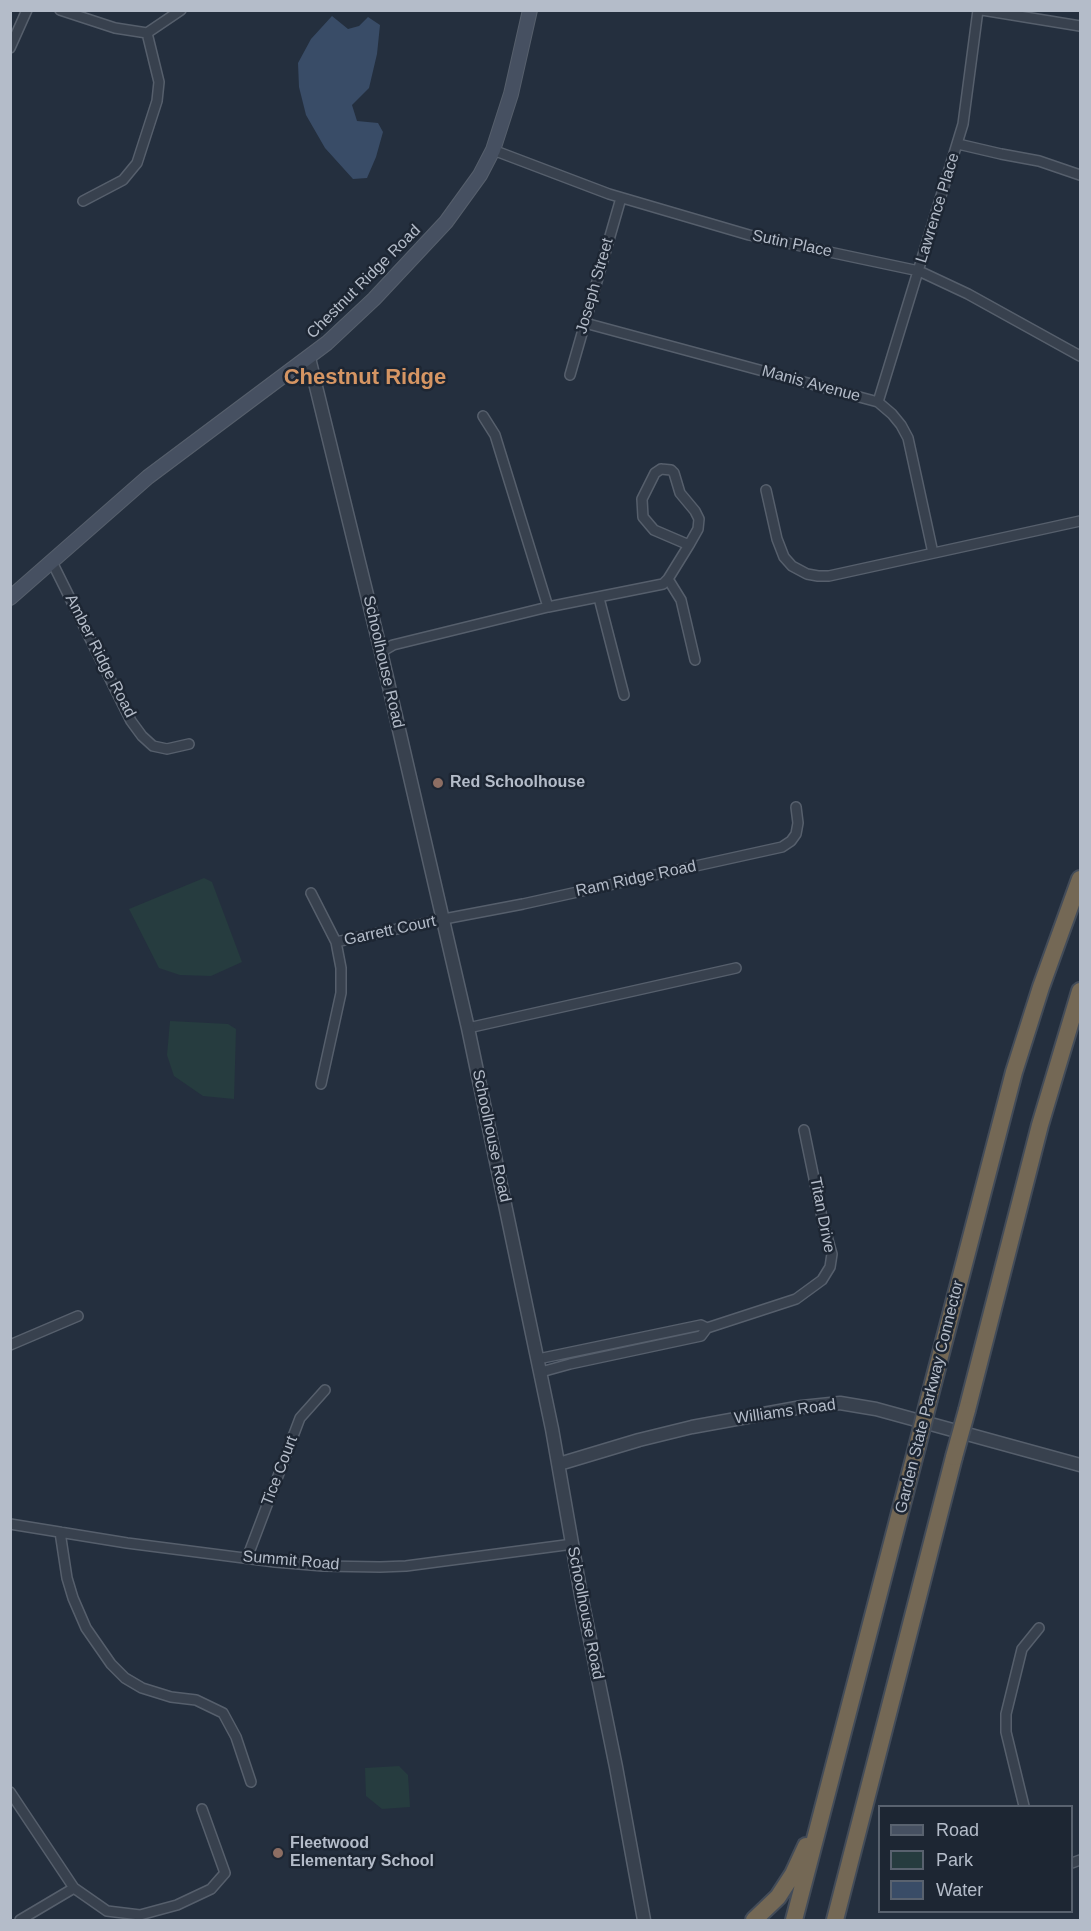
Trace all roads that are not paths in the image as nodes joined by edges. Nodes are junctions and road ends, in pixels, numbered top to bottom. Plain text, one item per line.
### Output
1 (27, 10) edge
2 (60, 10) edge
3 (181, 10) edge
4 (530, 10) edge
5 (980, 10) edge
6 (1080, 26) edge
7 (147, 33) junction
8 (10, 48) edge
9 (957, 144) junction
10 (493, 150) junction
11 (1080, 175) edge
12 (621, 198) junction
13 (83, 201) dead end
14 (918, 271) junction
15 (585, 323) junction
16 (1080, 356) edge
17 (309, 358) junction
18 (570, 375) dead end
19 (878, 402) junction
20 (483, 416) dead end
21 (766, 490) dead end
22 (1080, 521) edge
23 (689, 545) junction
24 (933, 553) junction
25 (52, 562) junction
26 (668, 579) junction
27 (10, 598) edge
28 (599, 598) junction
29 (549, 607) junction
30 (381, 652) junction
31 (695, 660) dead end
32 (624, 695) dead end
33 (189, 744) dead end
34 (796, 807) dead end
35 (1080, 879) edge
36 (311, 893) dead end
37 (444, 919) junction
38 (336, 942) junction
39 (736, 968) dead end
40 (1080, 991) edge
41 (468, 1028) junction
42 (321, 1084) dead end
43 (804, 1130) dead end
44 (78, 1316) dead end
45 (707, 1328) junction
46 (10, 1345) edge
47 (538, 1359) junction
48 (541, 1372) junction
49 (325, 1390) dead end
50 (559, 1464) junction
51 (1080, 1465) edge
52 (10, 1524) edge
53 (60, 1532) junction
54 (573, 1544) junction
55 (247, 1558) junction
56 (1039, 1628) dead end
57 (251, 1782) dead end
58 (10, 1792) edge
59 (828, 1792) junction
60 (1024, 1805) edge
61 (202, 1809) dead end
62 (854, 1848) junction
63 (74, 1888) junction
64 (20, 1920) edge
65 (644, 1920) edge
66 (754, 1920) edge
67 (794, 1920) edge
68 (835, 1920) edge
69 (841, 1920) edge

1 - 8 street
2 - 7 street
3 - 7 street
4 - 10 main road, Chestnut Ridge Road
5 - 6 street
5 - 9 street, Lawrence Place
7 - 13 street
9 - 11 street
9 - 14 street, Lawrence Place
10 - 12 street, Sutin Place
10 - 17 main road, Chestnut Ridge Road
12 - 14 street, Sutin Place
12 - 15 street, Joseph Street
14 - 16 street, Sutin Place
14 - 19 street, Lawrence Place
15 - 18 street, Joseph Street
15 - 19 street, Manis Avenue
17 - 25 main road, Chestnut Ridge Road
17 - 30 street, Schoolhouse Road
19 - 24 street, Manis Avenue
20 - 29 street
21 - 24 street
22 - 24 street
23 - 23 street
23 - 26 street
25 - 27 main road, Chestnut Ridge Road
25 - 33 street, Amber Ridge Road
26 - 28 street
26 - 31 street
28 - 29 street
28 - 32 street
29 - 30 street
30 - 37 street, Schoolhouse Road
34 - 37 street, Ram Ridge Road
35 - 59 highway, Garden State Parkway Connector, bridge
36 - 38 street, Garrett Court
37 - 38 street, Garrett Court
37 - 41 street, Schoolhouse Road
38 - 42 street, Garrett Court
39 - 41 street
40 - 62 highway, bridge
41 - 47 street, Schoolhouse Road
43 - 45 street, Titan Drive
44 - 46 street
45 - 47 street, Titan Drive
45 - 48 street, Titan Drive
47 - 48 street, Schoolhouse Road
48 - 50 street, Schoolhouse Road
49 - 55 street, Tice Court
50 - 51 street, Williams Road
50 - 54 street, Schoolhouse Road
52 - 53 street, Summit Road
53 - 55 street, Summit Road
53 - 57 street
54 - 55 street, Summit Road
54 - 65 street, Schoolhouse Road
56 - 60 street
58 - 63 street
59 - 66 highway
59 - 67 highway, Garden State Parkway Connector
61 - 63 street
62 - 68 highway
62 - 69 highway
63 - 64 street

